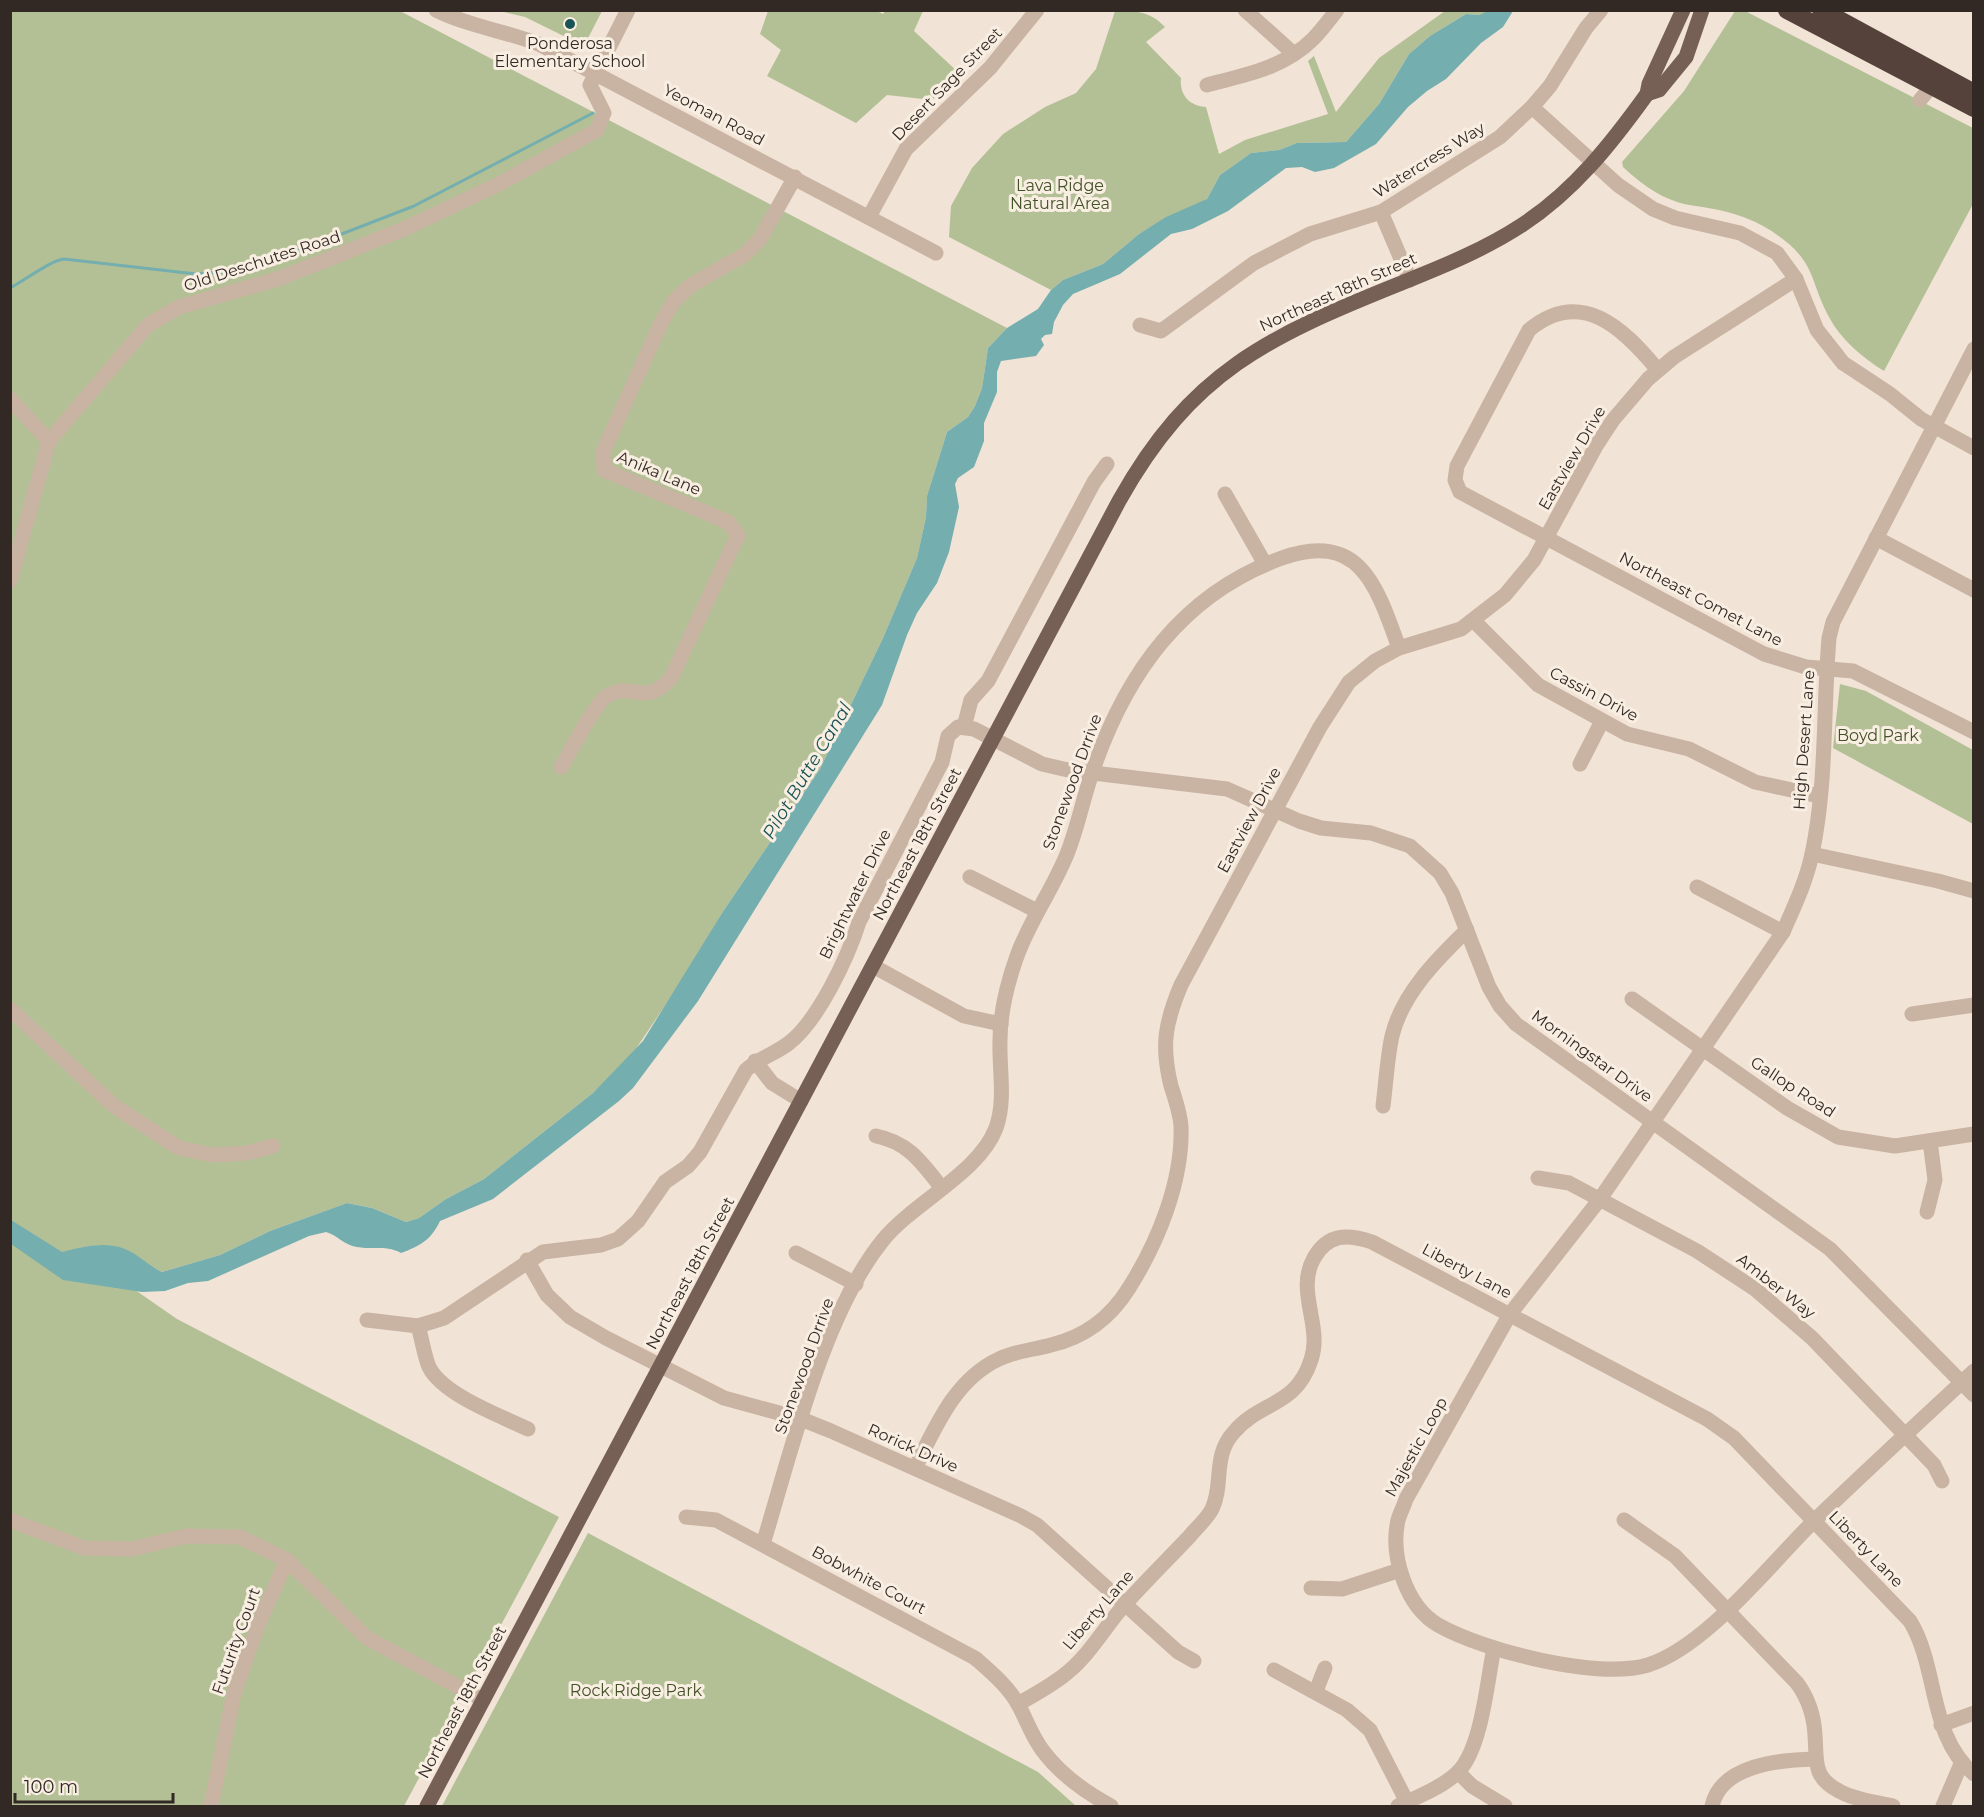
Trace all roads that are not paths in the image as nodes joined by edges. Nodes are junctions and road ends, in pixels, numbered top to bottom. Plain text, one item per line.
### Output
1 (436, 10) edge
2 (628, 10) edge
3 (1037, 10) edge
4 (1245, 10) edge
5 (1337, 10) edge
6 (1601, 10) edge
7 (1683, 10) edge
8 (1702, 10) edge
9 (1787, 10) edge
10 (1821, 10) edge
11 (1294, 54) junction
12 (596, 73) junction
13 (1207, 85) dead end
14 (1925, 93) junction
15 (1974, 93) edge
16 (1647, 94) junction
17 (1974, 98) edge
18 (1532, 107) junction
19 (1974, 108) edge
20 (1594, 163) junction
21 (795, 177) junction
22 (1381, 212) junction
23 (869, 217) junction
24 (936, 253) dead end
25 (1796, 279) junction
26 (1410, 280) junction
27 (1140, 325) dead end
28 (1974, 349) edge
29 (1657, 369) junction
30 (10, 399) edge
31 (1932, 426) junction
32 (49, 441) junction
33 (1974, 448) edge
34 (1107, 464) dead end
35 (1225, 494) dead end
36 (1547, 538) junction
37 (1876, 538) junction
38 (1265, 564) junction
39 (10, 581) edge
40 (1974, 590) edge
41 (1474, 621) junction
42 (1399, 648) junction
43 (1827, 668) junction
44 (1602, 721) junction
45 (964, 727) junction
46 (1974, 732) edge
47 (993, 740) junction
48 (1580, 764) dead end
49 (561, 767) dead end
50 (1092, 771) junction
51 (1819, 796) junction
52 (1276, 808) junction
53 (1812, 854) junction
54 (970, 877) dead end
55 (1698, 887) dead end
56 (1974, 891) edge
57 (1037, 911) junction
58 (1467, 930) junction
59 (1783, 932) junction
60 (873, 966) junction
61 (1632, 999) dead end
62 (1974, 1005) edge
63 (10, 1010) edge
64 (1911, 1014) dead end
65 (1001, 1024) junction
66 (1704, 1049) junction
67 (755, 1061) junction
68 (801, 1101) junction
69 (1383, 1106) dead end
70 (1653, 1122) junction
71 (1974, 1134) edge
72 (876, 1136) dead end
73 (1930, 1141) junction
74 (273, 1146) dead end
75 (1538, 1178) dead end
76 (941, 1188) junction
77 (1599, 1199) junction
78 (1928, 1212) dead end
79 (796, 1253) dead end
80 (527, 1260) junction
81 (856, 1284) junction
82 (1510, 1314) junction
83 (367, 1320) dead end
84 (418, 1326) junction
85 (662, 1366) junction
86 (1974, 1371) edge
87 (1962, 1382) junction
88 (1974, 1395) edge
89 (801, 1419) junction
90 (528, 1429) dead end
91 (1905, 1435) junction
92 (915, 1468) junction
93 (1942, 1481) dead end
94 (686, 1517) dead end
95 (10, 1520) edge
96 (1624, 1520) dead end
97 (1815, 1520) junction
98 (762, 1544) junction
99 (287, 1560) junction
100 (1400, 1570) junction
101 (1311, 1588) dead end
102 (1125, 1605) junction
103 (1726, 1610) junction
104 (1494, 1647) junction
105 (1194, 1661) dead end
106 (1326, 1668) dead end
107 (1274, 1670) dead end
108 (1316, 1691) junction
109 (483, 1700) junction
110 (1018, 1704) junction
111 (1974, 1713) edge
112 (1941, 1725) junction
113 (1814, 1760) junction
114 (1968, 1769) edge
115 (1458, 1772) junction
116 (1402, 1804) edge
117 (211, 1806) edge
118 (427, 1806) edge
119 (1111, 1806) edge
120 (1505, 1806) edge
121 (1712, 1806) edge
122 (1893, 1806) edge
123 (1943, 1806) edge

1 - 12 street, Yeoman Road
2 - 12 street
3 - 23 street, Desert Sage Street
4 - 11 street
5 - 11 street
6 - 18 street, Watercress Way
7 - 16 main road, Northeast 18th Street
8 - 16 main road, Northeast 18th Street
9 - 14 highway
10 - 15 highway
11 - 13 street
12 - 21 street, Yeoman Road
12 - 32 street, Old Deschutes Road
14 - 17 highway
14 - 19 highway
16 - 20 main road, Northeast 18th Street
18 - 20 street
18 - 22 street, Watercress Way
20 - 25 street
20 - 26 main road, Northeast 18th Street
21 - 23 street, Yeoman Road
21 - 49 street, Anika Lane
22 - 26 street
22 - 27 street, Watercress Way
23 - 24 street, Yeoman Road
25 - 29 street, Eastview Drive
25 - 31 street
26 - 47 main road, Northeast 18th Street
28 - 31 street, High Desert Lane
29 - 36 street, Eastview Drive
29 - 36 street, Northeast Comet Lane
30 - 32 street
31 - 33 street
31 - 37 street, High Desert Lane
32 - 39 street, Old Deschutes Road
34 - 45 street, Brightwater Drive
35 - 38 street
36 - 41 street, Eastview Drive
36 - 43 street, Northeast Comet Lane
37 - 40 street
37 - 43 street, High Desert Lane
38 - 42 street, Stonewood Drrive
38 - 50 street, Stonewood Drrive
41 - 42 street, Eastview Drive
41 - 44 street, Cassin Drive
42 - 52 street, Eastview Drive
43 - 46 street, Northeast Comet Lane
43 - 51 street, High Desert Lane
44 - 48 street
44 - 51 street, Cassin Drive
45 - 47 street
45 - 67 street, Brightwater Drive
47 - 50 street, Morningstar Drive
47 - 60 main road, Northeast 18th Street
50 - 52 street, Morningstar Drive
50 - 57 street, Stonewood Drrive
51 - 53 street, High Desert Lane
52 - 58 street, Morningstar Drive
52 - 92 street, Eastview Drive
53 - 56 street
53 - 59 street, High Desert Lane
54 - 57 street
55 - 59 street
57 - 65 street, Stonewood Drrive
58 - 69 street
58 - 70 street, Morningstar Drive
59 - 66 street, High Desert Lane
60 - 65 street
60 - 68 main road, Northeast 18th Street
61 - 66 street, Gallop Road
62 - 64 street
63 - 74 street
65 - 76 street, Stonewood Drrive
66 - 70 street, High Desert Lane
66 - 73 street, Gallop Road
67 - 68 street
67 - 80 street, Brightwater Drive
68 - 85 main road, Northeast 18th Street
70 - 77 street, Majestic Loop
70 - 87 street, Morningstar Drive
71 - 73 street, Gallop Road
72 - 76 street
73 - 78 street
75 - 77 street, Amber Way
76 - 81 street, Stonewood Drrive
77 - 82 street, Majestic Loop
77 - 91 street, Amber Way
79 - 81 street
80 - 84 street, Brightwater Drive
80 - 85 street, Rorick Drive
81 - 89 street, Stonewood Drrive
82 - 97 street, Liberty Lane
82 - 100 street, Majestic Loop
82 - 102 street, Liberty Lane
83 - 84 street, Brightwater Drive
84 - 90 street
85 - 89 street, Rorick Drive
85 - 109 main road, Northeast 18th Street
86 - 87 street, Majestic Loop
87 - 88 street, Morningstar Drive
87 - 91 street, Majestic Loop
89 - 92 street, Rorick Drive
89 - 98 street, Stonewood Drrive
91 - 93 street, Amber Way
91 - 97 street, Majestic Loop
92 - 102 street, Rorick Drive
94 - 98 street, Bobwhite Court
95 - 99 street
96 - 103 street
97 - 103 street, Majestic Loop
97 - 112 street, Liberty Lane
98 - 110 street, Bobwhite Court
99 - 109 street
99 - 117 street, Futurity Court
100 - 101 street
100 - 104 street, Majestic Loop
102 - 105 street, Rorick Drive
102 - 110 street, Liberty Lane
103 - 104 street, Majestic Loop
103 - 113 street
104 - 115 street
106 - 108 street
107 - 108 street
108 - 116 street
109 - 118 main road, Northeast 18th Street
110 - 119 street, Bobwhite Court
111 - 112 street
112 - 114 street, Liberty Lane
113 - 121 street
113 - 122 street
114 - 123 street
115 - 116 street
115 - 120 street

